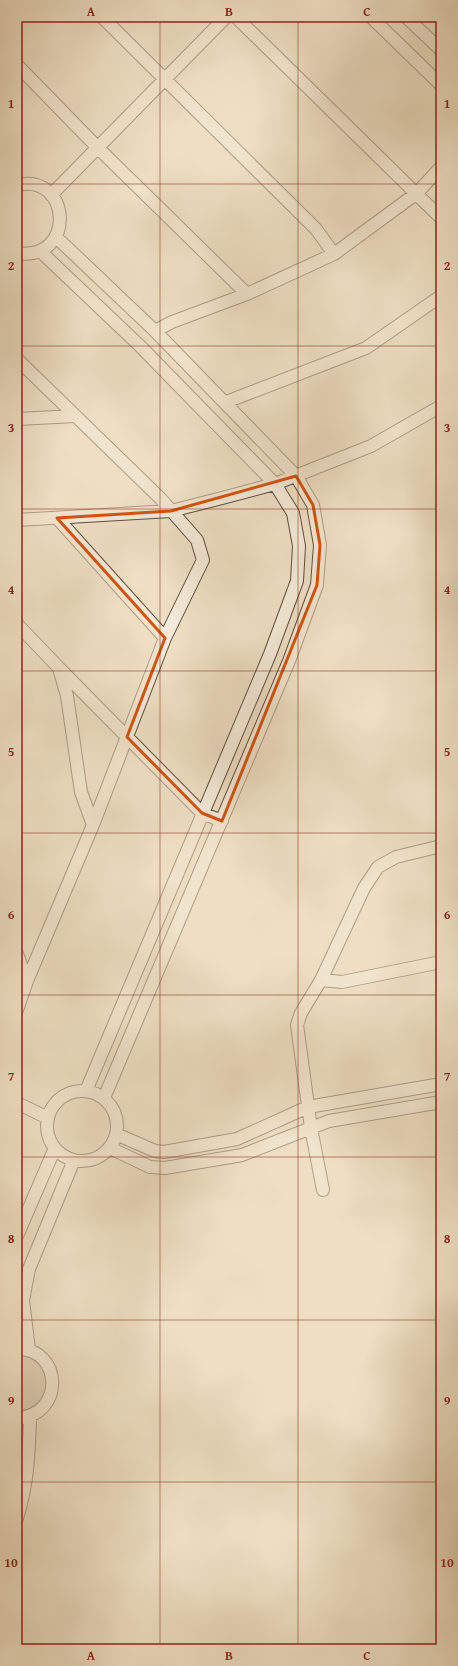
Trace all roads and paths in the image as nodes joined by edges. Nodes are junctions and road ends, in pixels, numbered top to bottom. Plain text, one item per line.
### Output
1 (102, 17) edge
2 (226, 17) edge
3 (236, 17) edge
4 (371, 17) edge
5 (406, 17) edge
6 (437, 47) edge
7 (17, 65) edge
8 (165, 79) junction
9 (441, 85) edge
10 (98, 148) junction
11 (441, 167) edge
12 (17, 185) edge
13 (417, 193) junction
14 (51, 195) junction
15 (441, 218) edge
16 (56, 237) junction
17 (40, 251) junction
18 (17, 254) edge
19 (334, 254) junction
20 (247, 294) junction
21 (441, 296) edge
22 (155, 331) junction
23 (17, 359) edge
24 (226, 402) junction
25 (441, 406) edge
26 (75, 416) junction
27 (17, 419) edge
28 (296, 476) junction
29 (275, 484) junction
30 (171, 511) junction
31 (57, 518) junction
32 (17, 520) edge
33 (17, 624) edge
34 (165, 638) junction
35 (270, 654) junction
36 (289, 661) junction
37 (59, 668) junction
38 (126, 737) junction
39 (202, 813) junction
40 (222, 821) junction
41 (93, 824) junction
42 (441, 846) edge
43 (17, 954) edge
44 (441, 962) edge
45 (321, 980) junction
46 (27, 981) junction
47 (17, 1010) edge
48 (441, 1084) edge
49 (86, 1091) junction
50 (104, 1098) junction
51 (441, 1102) edge
52 (17, 1103) edge
53 (308, 1107) junction
54 (48, 1118) junction
55 (311, 1128) junction
56 (116, 1134) junction
57 (55, 1148) junction
58 (110, 1148) junction
59 (74, 1160) junction
60 (322, 1190) dead end
61 (17, 1236) edge
62 (23, 1350) edge
63 (30, 1416) junction
64 (17, 1418) edge
65 (17, 1518) edge

1 - 8 street
2 - 8 street
3 - 13 street
4 - 9 street
5 - 6 street
7 - 10 street
8 - 10 street
8 - 19 street
10 - 14 street
10 - 20 street
11 - 13 street
12 - 14 street
13 - 15 street
13 - 19 street
14 - 16 street
16 - 17 street
16 - 22 street
17 - 18 street
17 - 29 street
19 - 20 street
20 - 22 street
21 - 24 street
22 - 24 street
23 - 26 street
24 - 28 street
25 - 28 street
26 - 27 street
26 - 30 street
28 - 29 street
28 - 36 street
29 - 30 street
29 - 35 street
30 - 31 street
30 - 34 street
31 - 32 street
31 - 34 street
33 - 37 street
34 - 38 street
35 - 36 street
35 - 39 street
36 - 40 street
37 - 38 street
37 - 41 street
38 - 39 street
38 - 41 street
39 - 40 street
39 - 49 street
40 - 50 street
41 - 46 street
42 - 45 street
43 - 46 street
44 - 45 street
45 - 53 street
46 - 47 street
48 - 53 street
49 - 50 street
49 - 54 street
50 - 56 street
51 - 55 street
52 - 54 street
53 - 55 street
53 - 56 street
54 - 57 street
55 - 58 street
55 - 60 street
56 - 58 street
57 - 59 street
57 - 61 street
58 - 59 street
59 - 62 street
62 - 63 street
63 - 64 street
63 - 65 street

